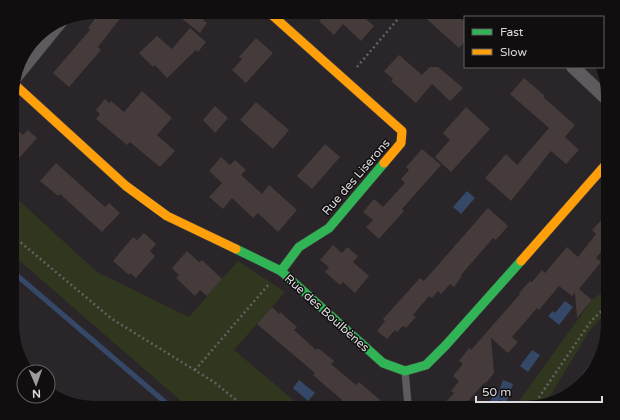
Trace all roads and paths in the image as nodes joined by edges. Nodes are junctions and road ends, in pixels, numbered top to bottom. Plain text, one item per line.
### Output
1 (277, 19) edge
2 (398, 19) edge
3 (51, 34) edge
4 (26, 64) edge
5 (573, 68) edge
6 (346, 80) junction
7 (20, 89) edge
8 (601, 94) edge
9 (601, 170) edge
10 (19, 241) edge
11 (281, 271) junction
12 (601, 312) edge
13 (195, 370) junction
14 (405, 371) junction
15 (537, 400) edge
16 (237, 401) edge
17 (408, 401) edge

1 - 6 street, Rue des Liserons
2 - 6 path
3 - 4 street
5 - 8 street
6 - 11 street, Rue des Liserons
7 - 11 street, Rue des Boulbènes
9 - 14 street
10 - 13 path
11 - 13 path
11 - 14 street, Rue des Boulbènes
12 - 15 path
13 - 16 path
14 - 17 lane

